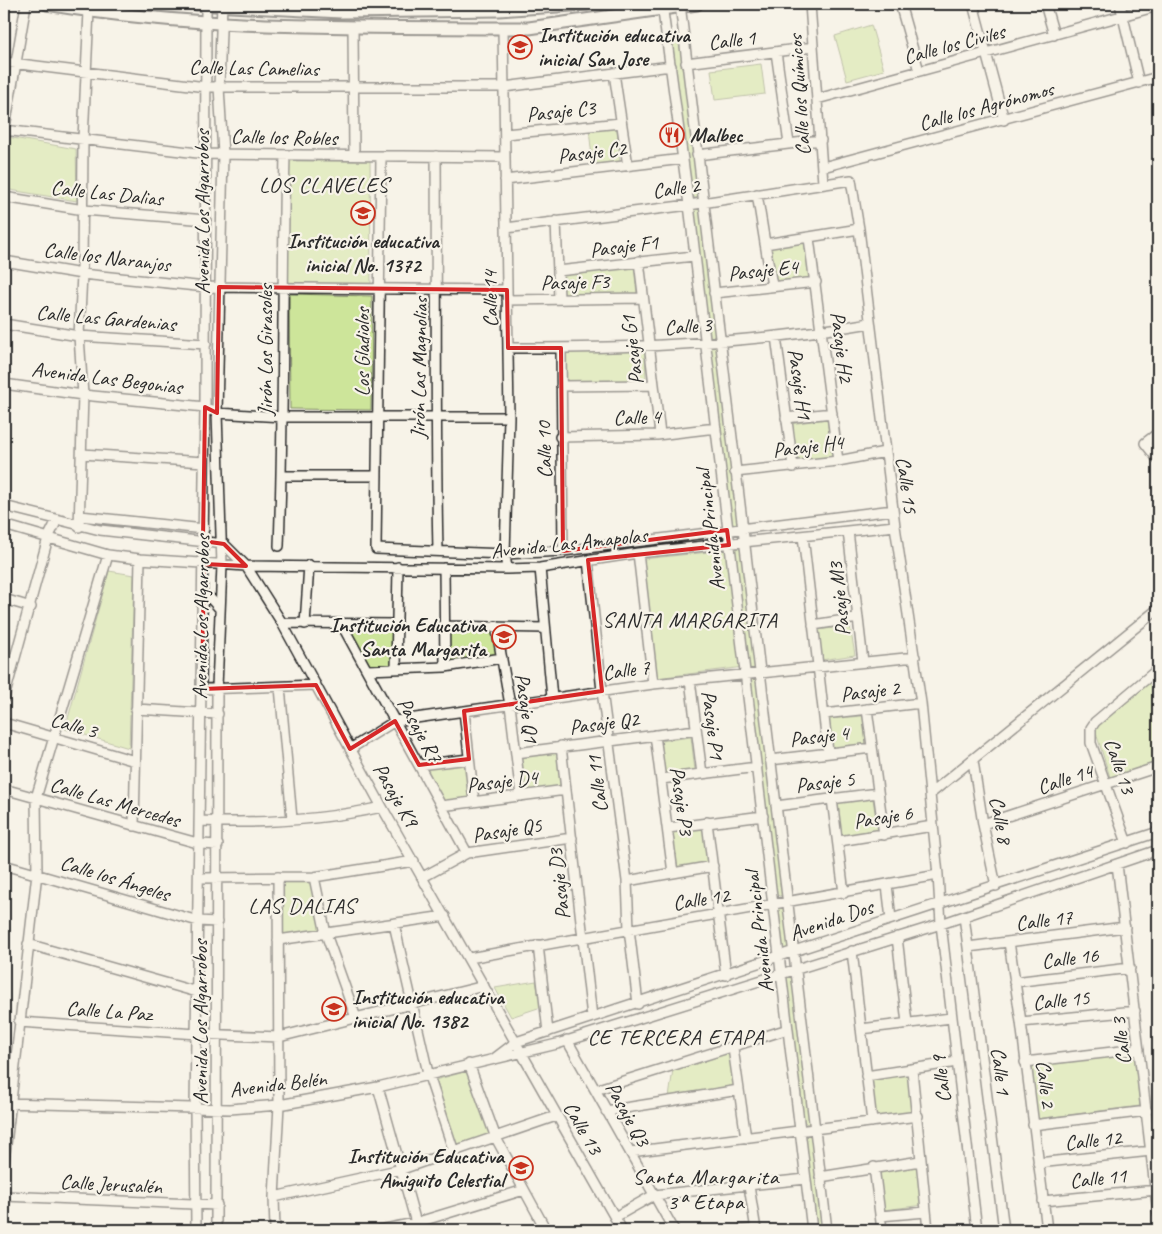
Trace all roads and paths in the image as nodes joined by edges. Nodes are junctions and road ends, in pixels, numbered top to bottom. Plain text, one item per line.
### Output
1 (26, 4) edge
2 (47, 4) edge
3 (203, 4) edge
4 (587, 4) edge
5 (697, 4) edge
6 (810, 4) edge
7 (900, 4) edge
8 (973, 4) edge
9 (1045, 4) edge
10 (1120, 4) edge
11 (222, 5) edge
12 (548, 5) edge
13 (680, 5) edge
14 (1158, 6) edge
15 (284, 7) edge
16 (499, 7) edge
17 (662, 7) edge
18 (341, 8) edge
19 (89, 11) junction
20 (1123, 15) junction
21 (206, 22) junction
22 (222, 23) junction
23 (354, 27) junction
24 (503, 28) junction
25 (1054, 35) junction
26 (813, 46) junction
27 (776, 52) junction
28 (987, 54) junction
29 (4, 62) edge
30 (686, 63) junction
31 (16, 65) junction
32 (671, 66) junction
33 (920, 71) junction
34 (86, 73) junction
35 (614, 73) junction
36 (1158, 78) edge
37 (1139, 83) junction
38 (206, 87) junction
39 (219, 87) junction
40 (354, 87) junction
41 (504, 87) junction
42 (816, 99) junction
43 (1004, 120) junction
44 (622, 123) junction
45 (4, 131) edge
46 (505, 134) junction
47 (83, 139) junction
48 (821, 140) junction
49 (789, 144) junction
50 (206, 154) junction
51 (223, 154) junction
52 (285, 154) junction
53 (354, 155) junction
54 (697, 155) junction
55 (381, 156) junction
56 (436, 156) junction
57 (505, 157) junction
58 (683, 159) junction
59 (628, 166) junction
60 (822, 167) junction
61 (506, 180) junction
62 (850, 180) joint
63 (823, 183) junction
64 (757, 194) junction
65 (4, 197) edge
66 (703, 202) junction
67 (689, 205) junction
68 (84, 210) junction
69 (206, 220) junction
70 (556, 221) junction
71 (506, 228) junction
72 (859, 229) junction
73 (810, 238) junction
74 (765, 244) junction
75 (694, 256) junction
76 (4, 261) edge
77 (639, 261) junction
78 (558, 271) junction
79 (82, 274) junction
80 (816, 282) junction
81 (772, 286) junction
82 (206, 287) junction
83 (219, 287) junction
84 (282, 288) junction
85 (380, 288) junction
86 (437, 289) junction
87 (507, 290) junction
88 (714, 293) junction
89 (643, 298) junction
90 (559, 299) junction
91 (507, 300) junction
92 (870, 322) junction
93 (4, 324) edge
94 (823, 331) junction
95 (79, 336) junction
96 (776, 336) junction
97 (719, 341) junction
98 (704, 342) junction
99 (206, 344) junction
100 (649, 346) junction
101 (508, 348) junction
102 (561, 348) junction
103 (4, 384) edge
104 (653, 385) junction
105 (561, 386) junction
106 (83, 395) junction
107 (205, 407) junction
108 (217, 413) junction
109 (832, 413) junction
110 (283, 417) junction
111 (509, 417) junction
112 (379, 418) junction
113 (435, 418) junction
114 (786, 418) junction
115 (716, 428) junction
116 (1158, 433) edge
117 (660, 434) junction
118 (560, 437) junction
119 (885, 452) junction
120 (82, 454) junction
121 (1157, 456) edge
122 (838, 461) junction
123 (204, 462) junction
124 (793, 466) junction
125 (735, 472) junction
126 (281, 476) junction
127 (377, 476) junction
128 (4, 506) edge
129 (893, 510) junction
130 (80, 516) junction
131 (57, 520) junction
132 (4, 525) edge
133 (79, 526) junction
134 (895, 526) junction
135 (742, 528) junction
136 (204, 529) junction
137 (727, 530) junction
138 (848, 531) junction
139 (802, 536) junction
140 (48, 538) junction
141 (203, 541) junction
142 (220, 543) junction
143 (744, 543) junction
144 (729, 544) junction
145 (279, 546) dead end
146 (376, 549) joint
147 (438, 551) junction
148 (563, 551) junction
149 (505, 554) junction
150 (638, 554) junction
151 (108, 555) junction
152 (140, 559) junction
153 (588, 560) junction
154 (204, 564) junction
155 (222, 565) junction
156 (246, 566) junction
157 (309, 566) junction
158 (398, 567) junction
159 (444, 568) junction
160 (540, 568) junction
161 (507, 569) junction
162 (203, 598) junction
163 (4, 599) edge
164 (31, 607) junction
165 (220, 609) junction
166 (1158, 609) edge
167 (858, 618) junction
168 (282, 623) junction
169 (305, 624) junction
170 (397, 624) junction
171 (342, 625) junction
172 (813, 625) junction
173 (445, 626) junction
174 (496, 626) junction
175 (545, 628) junction
176 (915, 657) junction
177 (502, 658) junction
178 (4, 660) edge
179 (863, 662) junction
180 (14, 663) junction
181 (818, 666) junction
182 (445, 667) junction
183 (396, 669) junction
184 (367, 670) junction
185 (1158, 670) edge
186 (760, 674) junction
187 (745, 676) junction
188 (690, 680) junction
189 (653, 684) junction
190 (316, 685) junction
191 (217, 687) junction
192 (280, 687) junction
193 (202, 689) junction
194 (602, 691) junction
195 (4, 698) edge
196 (552, 698) junction
197 (921, 703) junction
198 (510, 705) junction
199 (136, 709) junction
200 (867, 709) junction
201 (202, 712) junction
202 (464, 712) junction
203 (218, 714) junction
204 (824, 714) junction
205 (395, 722) junction
206 (4, 723) edge
207 (696, 730) junction
208 (655, 735) junction
209 (54, 738) junction
210 (610, 740) junction
211 (561, 746) junction
212 (350, 748) junction
213 (872, 748) junction
214 (828, 752) junction
215 (516, 753) junction
216 (470, 759) junction
217 (770, 760) junction
218 (135, 761) junction
219 (973, 761) junction
220 (419, 765) junction
221 (757, 767) junction
222 (1158, 767) edge
223 (702, 774) junction
224 (661, 779) junction
225 (1107, 784) junction
226 (4, 789) edge
227 (566, 790) junction
228 (878, 793) junction
229 (930, 794) junction
230 (522, 796) junction
231 (36, 798) junction
232 (832, 799) junction
233 (474, 802) junction
234 (441, 806) junction
235 (776, 806) junction
236 (382, 807) junction
237 (762, 816) junction
238 (292, 820) junction
239 (201, 821) junction
240 (218, 822) junction
241 (707, 822) junction
242 (982, 824) junction
243 (134, 826) junction
244 (933, 826) junction
245 (668, 828) junction
246 (1158, 832) edge
247 (884, 835) junction
248 (572, 838) junction
249 (839, 842) junction
250 (1128, 843) junction
251 (200, 844) junction
252 (218, 845) junction
253 (1158, 850) edge
254 (467, 853) junction
255 (414, 861) junction
256 (1117, 864) junction
257 (4, 865) edge
258 (713, 866) junction
259 (37, 873) junction
260 (674, 873) junction
261 (938, 875) junction
262 (423, 876) junction
263 (278, 877) junction
264 (314, 877) junction
265 (199, 878) junction
266 (218, 878) junction
267 (627, 881) junction
268 (888, 885) junction
269 (996, 886) junction
270 (844, 893) junction
271 (787, 902) junction
272 (940, 903) junction
273 (773, 904) junction
274 (718, 914) junction
275 (445, 916) junction
276 (964, 916) junction
277 (891, 919) junction
278 (198, 921) junction
279 (217, 922) junction
280 (394, 924) junction
281 (941, 924) junction
282 (1125, 927) junction
283 (629, 928) junction
284 (326, 934) junction
285 (582, 937) junction
286 (897, 937) junction
287 (278, 940) junction
288 (1009, 942) junction
289 (28, 944) junction
290 (538, 945) junction
291 (968, 947) junction
292 (794, 951) junction
293 (852, 951) junction
294 (779, 957) junction
295 (469, 958) junction
296 (1130, 968) junction
297 (796, 969) junction
298 (781, 974) junction
299 (726, 975) junction
300 (1014, 982) junction
301 (484, 986) junction
302 (197, 992) junction
303 (412, 1003) junction
304 (638, 1004) junction
305 (1135, 1010) junction
306 (592, 1017) junction
307 (356, 1018) junction
308 (952, 1018) junction
309 (19, 1022) junction
310 (1021, 1022) junction
311 (907, 1023) junction
312 (788, 1029) junction
313 (861, 1029) junction
314 (548, 1032) junction
315 (198, 1034) junction
316 (216, 1035) junction
317 (279, 1037) junction
318 (567, 1040) junction
319 (516, 1042) junction
320 (733, 1048) junction
321 (1139, 1049) junction
322 (522, 1053) junction
323 (492, 1059) junction
324 (957, 1062) junction
325 (1025, 1062) junction
326 (469, 1064) junction
327 (912, 1070) junction
328 (428, 1073) junction
329 (866, 1076) junction
330 (378, 1087) junction
331 (595, 1090) junction
332 (739, 1090) junction
333 (8, 1103) edge
334 (279, 1105) junction
335 (195, 1108) junction
336 (218, 1108) junction
337 (606, 1110) junction
338 (1147, 1111) junction
339 (556, 1116) junction
340 (918, 1116) junction
341 (7, 1117) edge
342 (872, 1122) junction
343 (1033, 1125) junction
344 (814, 1130) junction
345 (800, 1132) junction
346 (496, 1138) junction
347 (746, 1138) junction
348 (1151, 1151) junction
349 (454, 1152) junction
350 (630, 1152) junction
351 (920, 1160) junction
352 (4, 1162) edge
353 (1038, 1163) junction
354 (874, 1167) junction
355 (402, 1169) junction
356 (820, 1177) junction
357 (806, 1179) junction
358 (749, 1186) junction
359 (524, 1190) junction
360 (1156, 1190) junction
361 (654, 1195) junction
362 (4, 1196) edge
363 (274, 1197) junction
364 (1043, 1201) junction
365 (197, 1206) junction
366 (217, 1206) junction
367 (926, 1212) junction
368 (1158, 1214) edge
369 (880, 1216) junction
370 (614, 1217) junction
371 (417, 1227) edge
372 (196, 1230) edge
373 (216, 1230) edge
374 (275, 1230) edge
375 (380, 1230) edge
376 (546, 1230) edge
377 (622, 1230) edge
378 (674, 1230) edge
379 (742, 1230) edge
380 (756, 1230) edge
381 (812, 1230) edge
382 (827, 1230) edge
383 (882, 1230) edge
384 (928, 1230) edge
385 (977, 1230) edge
386 (1004, 1230) edge
387 (1047, 1230) edge

1 - 31 street
2 - 19 main road
3 - 11 main road
3 - 21 street, Avenida Los Algarrobos
4 - 12 main road
5 - 13 main road
6 - 26 street, Calle los Químicos
7 - 33 street
8 - 28 street
9 - 25 street
10 - 20 street
11 - 15 main road
11 - 22 street, Avenida Los Algarrobos
12 - 16 main road
13 - 17 main road
13 - 30 street, Avenida Principal
14 - 20 street, Calle los Civiles
15 - 18 main road
16 - 18 main road
17 - 24 main road
17 - 32 street, Avenida Principal
19 - 21 main road
19 - 34 street
20 - 25 street, Calle los Civiles
20 - 37 street
21 - 22 main road
21 - 38 street, Avenida Los Algarrobos
22 - 23 main road
22 - 39 street, Avenida Los Algarrobos
23 - 24 main road
23 - 40 street
24 - 41 street, Calle 14
25 - 28 street, Calle los Civiles
26 - 27 street, Calle 1
26 - 42 street, Calle los Químicos
27 - 30 street, Calle 1
27 - 49 street
28 - 33 street, Calle los Civiles
28 - 43 street
29 - 31 street, Calle Las Camelias
30 - 54 street, Avenida Principal
31 - 34 street, Calle Las Camelias
31 - 45 street
32 - 35 street
32 - 58 street, Avenida Principal
33 - 42 street, Calle los Civiles
34 - 38 street, Calle Las Camelias
34 - 47 street
35 - 41 street
35 - 44 street
36 - 37 street, Calle los Agrónomos
37 - 43 street, Calle los Agrónomos
38 - 39 street, Calle Las Camelias
38 - 50 street, Avenida Los Algarrobos
39 - 40 street, Calle Las Camelias
39 - 51 street, Avenida Los Algarrobos
40 - 41 street, Calle Las Camelias
40 - 53 street
41 - 46 street, Calle 14
42 - 48 street, Calle los Químicos
43 - 60 street, Calle los Agrónomos
44 - 46 street, Pasaje C3
44 - 59 street
45 - 47 street, Calle los Robles
46 - 57 street, Calle 14
47 - 50 street, Calle los Robles
47 - 68 street
48 - 49 street
48 - 60 street, Calle los Químicos
49 - 54 street
50 - 51 street, Calle los Robles
50 - 69 street, Avenida Los Algarrobos
51 - 52 street, Calle los Robles
51 - 83 street, Avenida Los Algarrobos
52 - 53 street, Calle los Robles
52 - 84 street, Jirón Los Girasoles
53 - 55 street, Calle los Robles
54 - 66 street, Avenida Principal
55 - 56 street, Calle los Robles
55 - 85 street, Los Gladiolos
56 - 57 street, Calle los Robles
56 - 86 street, Jirón Las Magnolias
57 - 61 street, Calle 14
58 - 59 street, Pasaje C2
58 - 67 street, Avenida Principal
59 - 61 street, Pasaje C2
60 - 63 street, Calle los Químicos
61 - 71 street, Calle 14
62 - 63 street, Calle 2
62 - 72 street, Calle 15
63 - 64 street, Calle 2
64 - 66 street, Calle 2
64 - 74 street
65 - 68 street, Calle Las Dalias
66 - 67 street, Calle 2
66 - 88 street, Avenida Principal
67 - 70 street, Calle 2
67 - 75 street, Avenida Principal
68 - 69 street, Calle Las Dalias
68 - 79 street
69 - 82 street, Avenida Los Algarrobos
70 - 71 street, Calle 2
70 - 78 street
71 - 87 street, Calle 14
72 - 73 street
72 - 92 street, Calle 15
73 - 74 street
73 - 80 street, Pasaje H2
74 - 81 street
75 - 77 street, Pasaje F1
75 - 98 street, Avenida Principal
76 - 79 street, Calle los Naranjos
77 - 78 street, Pasaje F1
77 - 89 street, Pasaje G1
78 - 90 street
79 - 82 street, Calle los Naranjos
79 - 95 street
80 - 81 street, Pasaje E4
80 - 94 street, Pasaje H2
81 - 88 street, Pasaje E4
82 - 83 street, Calle los Naranjos
82 - 99 street, Avenida Los Algarrobos
83 - 84 street, Calle los Naranjos
83 - 108 street, Avenida Los Algarrobos
84 - 85 street, Calle los Naranjos
84 - 110 street, Jirón Los Girasoles
85 - 86 street, Calle los Naranjos
85 - 112 street, Los Gladiolos
86 - 87 street, Calle los Naranjos
86 - 113 street, Jirón Las Magnolias
87 - 91 street, Calle 14
88 - 97 street, Avenida Principal
89 - 90 street, Pasaje F3
89 - 100 street, Pasaje G1
90 - 91 street, Pasaje F3
91 - 101 street, Calle 14
92 - 94 street, Calle 3
92 - 119 street, Calle 15
93 - 95 street, Calle Las Gardenias
94 - 96 street, Calle 3
94 - 109 street, Pasaje H2
95 - 99 street, Calle Las Gardenias
95 - 106 street
96 - 97 street, Calle 3
96 - 114 street, Pasaje H1
97 - 98 street, Calle 3
97 - 125 street, Avenida Principal
98 - 100 street, Calle 3
98 - 115 street, Avenida Principal
99 - 107 street, Avenida Los Algarrobos
100 - 102 street, Calle 3
100 - 104 street, Pasaje G1
101 - 102 street, Calle 3
101 - 111 street, Calle 14
102 - 105 street, Calle 10
103 - 106 street, Avenida Las Begonias
104 - 105 street
104 - 117 street, Pasaje G1
105 - 118 street, Calle 10
106 - 107 street, Avenida Las Begonias
106 - 120 street
107 - 108 street, Avenida Las Begonias
107 - 123 street, Avenida Los Algarrobos
108 - 110 street, Avenida Las Begonias
108 - 142 street, Avenida Los Algarrobos
109 - 114 street
109 - 122 street, Pasaje H2
110 - 112 street, Avenida Las Begonias
110 - 126 street, Jirón Los Girasoles
111 - 113 street, Avenida Las Begonias
111 - 149 street, Calle 14
112 - 113 street, Avenida Las Begonias
112 - 127 street, Los Gladiolos
113 - 147 street, Jirón Las Magnolias
114 - 124 street, Pasaje H1
115 - 117 street, Calle 4
115 - 137 street, Avenida Principal
116 - 121 street
117 - 118 street, Calle 4
118 - 148 street, Calle 10
119 - 122 street, Pasaje H4
119 - 129 street, Calle 15
120 - 123 street
120 - 130 street
122 - 124 street, Pasaje H4
123 - 136 street, Avenida Los Algarrobos
124 - 125 street, Pasaje H4
125 - 135 street, Avenida Principal
126 - 127 street
126 - 145 street, Jirón Los Girasoles
127 - 146 street, Los Gladiolos
128 - 131 street
129 - 134 street, Calle 15
129 - 135 street, Avenida Las Amapolas
130 - 133 street
130 - 136 street
131 - 133 street
131 - 140 street
132 - 140 street, Avenida Las Amapolas
133 - 141 street
134 - 138 street, Avenida Las Amapolas
134 - 176 street, Calle 15
135 - 137 street, Avenida Las Amapolas
135 - 143 street, Avenida Principal
136 - 141 street, Avenida Los Algarrobos
137 - 144 street, Avenida Principal
137 - 148 street, Avenida Las Amapolas
138 - 139 street, Avenida Las Amapolas
138 - 167 street, Pasaje M3
139 - 143 street, Avenida Las Amapolas
139 - 172 street
140 - 151 street, Avenida Las Amapolas
140 - 164 street
141 - 142 street
141 - 154 street, Avenida Los Algarrobos
142 - 155 street, Avenida Los Algarrobos
142 - 156 street
143 - 144 street, Avenida Las Amapolas
143 - 186 street, Avenida Principal
144 - 150 street, Avenida Las Amapolas
144 - 187 street, Avenida Principal
146 - 147 street, Avenida Las Amapolas
147 - 149 street, Avenida Las Amapolas
148 - 149 street, Avenida Las Amapolas
149 - 161 street, Calle 14
150 - 153 street, Avenida Las Amapolas
150 - 189 street
151 - 152 street, Avenida Las Amapolas
151 - 209 street
152 - 154 street, Avenida Las Amapolas
152 - 199 street
153 - 160 street, Avenida Las Amapolas
153 - 194 street, Calle 11
154 - 155 street, Avenida Las Amapolas
154 - 162 street, Avenida Los Algarrobos
155 - 156 street, Avenida Las Amapolas
155 - 165 street, Avenida Los Algarrobos
156 - 157 street, Avenida Las Amapolas
156 - 168 street, Pasaje K9
157 - 158 street, Avenida Las Amapolas
157 - 169 street
158 - 159 street, Avenida Las Amapolas
158 - 170 street
159 - 161 street, Avenida Las Amapolas
159 - 173 street
160 - 161 street, Avenida Las Amapolas
160 - 175 street
162 - 165 street
162 - 193 street, Avenida Los Algarrobos
163 - 164 street
164 - 180 street
165 - 191 street, Avenida Los Algarrobos
166 - 219 street
167 - 172 street
167 - 179 street, Pasaje M3
168 - 169 street
168 - 190 street, Pasaje K9
169 - 171 street
170 - 171 street
170 - 183 street
171 - 184 street, Pasaje R7
172 - 181 street
173 - 174 street
173 - 182 street
174 - 175 street
174 - 177 street, Pasaje Q1
175 - 196 street
176 - 179 street, Calle 7
176 - 197 street, Calle 15
177 - 182 street
177 - 198 street, Pasaje Q1
178 - 180 street
179 - 181 street, Calle 7
180 - 195 street
181 - 186 street, Calle 7
181 - 204 street
182 - 183 street
183 - 184 street
184 - 205 street, Pasaje R7
185 - 225 street, Calle 13
186 - 187 street, Calle 7
186 - 217 street, Avenida Principal
187 - 188 street, Calle 7
187 - 221 street, Avenida Principal
188 - 189 street, Calle 7
188 - 207 street, Pasaje P1
189 - 194 street, Calle 7
190 - 192 street
190 - 212 street, Pasaje K9
191 - 192 street
191 - 193 street
191 - 203 street, Avenida Los Algarrobos
192 - 238 street
193 - 201 street, Avenida Los Algarrobos
194 - 196 street, Calle 7
194 - 210 street, Calle 11
196 - 198 street, Calle 7
197 - 200 street, Pasaje 2
197 - 229 street, Calle 15
198 - 202 street, Calle 7
198 - 215 street, Pasaje Q1
199 - 201 street
199 - 218 street
200 - 204 street, Pasaje 2
200 - 213 street, Pasaje 5
201 - 203 street
201 - 239 street, Avenida Los Algarrobos
202 - 205 street, Calle 7
202 - 216 street
203 - 240 street, Avenida Los Algarrobos
204 - 214 street
205 - 212 street, Calle 7
205 - 220 street, Pasaje R7
206 - 209 street, Calle 3
207 - 208 street, Pasaje Q2
207 - 223 street, Pasaje P1
208 - 210 street, Pasaje Q2
208 - 224 street, Pasaje P3
209 - 218 street, Calle 3
209 - 231 street
210 - 211 street, Pasaje Q2
210 - 267 street, Calle 11
211 - 215 street, Pasaje Q2
211 - 227 street, Pasaje D3
212 - 236 street, Pasaje K9
213 - 214 street, Pasaje 4
213 - 228 street, Pasaje 5
214 - 217 street, Pasaje 4
215 - 230 street, Pasaje Q1
216 - 220 street
216 - 233 street
217 - 235 street, Avenida Principal
218 - 243 street
219 - 229 street
219 - 242 street, Calle 8
220 - 234 street, Pasaje R7
221 - 223 street
221 - 237 street, Avenida Principal
222 - 225 street, Calle 14
223 - 224 street
224 - 245 street, Pasaje P3
225 - 242 street, Calle 14
225 - 250 street, Calle 13
226 - 231 street, Calle Las Mercedes
227 - 230 street, Pasaje D4
227 - 248 street, Pasaje D3
228 - 232 street, Pasaje 5
228 - 247 street, Pasaje 5
229 - 244 street, Calle 15
230 - 233 street, Pasaje D4
231 - 243 street, Calle Las Mercedes
231 - 259 street
232 - 235 street, Pasaje 5
232 - 249 street
233 - 234 street, Pasaje D4
234 - 254 street, Pasaje R7
235 - 271 street, Avenida Principal
236 - 238 street
236 - 255 street, Pasaje K9
237 - 241 street
237 - 273 street, Avenida Principal
238 - 240 street
239 - 240 street
239 - 251 street, Avenida Los Algarrobos
240 - 252 street, Avenida Los Algarrobos
241 - 245 street
241 - 258 street
242 - 269 street, Calle 8
243 - 251 street, Calle Las Mercedes
244 - 247 street, Pasaje 6
244 - 261 street, Calle 15
245 - 260 street, Pasaje P3
246 - 250 street, Avenida Dos
247 - 249 street, Pasaje 6
248 - 254 street, Pasaje Q5
248 - 285 street, Pasaje D3
249 - 270 street
250 - 269 street, Avenida Dos
251 - 252 street, Calle Las Mercedes
251 - 265 street, Avenida Los Algarrobos
252 - 266 street, Avenida Los Algarrobos
253 - 256 street, Avenida Dos
254 - 262 street, Pasaje Q5
255 - 262 street, Pasaje K9
255 - 264 street
256 - 276 street, Avenida Dos
256 - 282 street, Calle 3
257 - 259 street, Calle los Ángeles
258 - 260 street
258 - 274 street
259 - 278 street, Calle los Ángeles
259 - 289 street
260 - 267 street
261 - 268 street, Calle 12
261 - 272 street, Calle 15
262 - 275 street, Pasaje K9
263 - 264 street
263 - 266 street
263 - 287 street
264 - 284 street
265 - 266 street
265 - 278 street, Avenida Los Algarrobos
266 - 279 street, Avenida Los Algarrobos
267 - 283 street, Calle 11
268 - 270 street, Calle 12
268 - 277 street
269 - 272 street, Avenida Dos
270 - 271 street, Calle 12
271 - 273 street, Calle 12
271 - 292 street, Avenida Principal
272 - 277 street, Avenida Dos
272 - 281 street, Calle 15
273 - 274 street, Calle 12
273 - 294 street, Avenida Principal
274 - 283 street, Calle 12
274 - 299 street
275 - 280 street
275 - 295 street, Pasaje K9
276 - 281 street, Avenida Dos
276 - 291 street, Calle 1
277 - 292 street, Avenida Dos
278 - 279 street, Calle los Ángeles
278 - 302 street, Avenida Los Algarrobos
279 - 316 street, Avenida Los Algarrobos
280 - 284 street
280 - 303 street
281 - 286 street, Avenida Dos
281 - 308 street, Calle 9
282 - 288 street, Calle 17
282 - 296 street, Calle 3
283 - 285 street, Calle 12
283 - 304 street, Calle 11
284 - 287 street
284 - 307 street
285 - 290 street, Calle 12
285 - 306 street, Pasaje D3
286 - 293 street, Avenida Dos
286 - 311 street
287 - 317 street
288 - 291 street, Calle 17
288 - 300 street, Calle 2
289 - 302 street
289 - 309 street
290 - 295 street, Calle 12
290 - 314 street
291 - 386 street, Calle 1
292 - 294 street, Avenida Dos
292 - 297 street, Avenida Principal
293 - 297 street, Avenida Dos
293 - 313 street
294 - 298 street, Avenida Principal
294 - 299 street, Avenida Dos
295 - 301 street, Pasaje K9
296 - 300 street, Calle 16
296 - 305 street, Calle 3
297 - 298 street, Avenida Dos
297 - 344 street, Avenida Principal
298 - 312 street, Avenida Principal
298 - 318 street, Avenida Dos
299 - 304 street, Avenida Dos
300 - 310 street, Calle 2
301 - 303 street, Calle La Paz
301 - 319 street, Pasaje K9
302 - 315 street, Avenida Los Algarrobos
303 - 307 street, Calle La Paz
303 - 328 street
304 - 306 street, Avenida Dos
305 - 310 street, Calle 15
305 - 321 street, Calle 3
306 - 314 street, Avenida Dos
307 - 317 street, Calle La Paz
308 - 311 street
308 - 324 street, Calle 9
309 - 315 street, Calle La Paz
309 - 333 street
310 - 325 street, Calle 2
311 - 313 street
312 - 320 street
312 - 345 street, Avenida Principal
313 - 329 street
314 - 319 street, Avenida Dos
315 - 316 street, Calle La Paz
315 - 335 street, Avenida Los Algarrobos
316 - 317 street, Calle La Paz
316 - 336 street, Avenida Los Algarrobos
317 - 334 street
318 - 322 street, Avenida Dos
318 - 331 street, Pasaje Q3
319 - 322 street, Calle 13
319 - 323 street, Avenida Belén
320 - 331 street
320 - 332 street
321 - 325 street
321 - 338 street, Calle 3
322 - 323 street, Avenida Belén
322 - 339 street, Calle 13
323 - 326 street, Avenida Belén
324 - 327 street
324 - 385 street, Calle 9
325 - 343 street, Calle 2
326 - 328 street, Avenida Belén
326 - 346 street
327 - 329 street
327 - 340 street
328 - 330 street, Avenida Belén
328 - 349 street
329 - 342 street
330 - 334 street, Avenida Belén
330 - 355 street
331 - 337 street, Pasaje Q3
332 - 337 street
332 - 347 street
333 - 335 street, Avenida Belén
333 - 341 street
334 - 336 street, Avenida Belén
334 - 363 street
335 - 336 street, Avenida Belén
335 - 365 street, Avenida Los Algarrobos
336 - 366 street, Avenida Los Algarrobos
337 - 350 street, Pasaje Q3
338 - 343 street
338 - 348 street, Calle 3
339 - 346 street
339 - 370 street, Calle 13
340 - 342 street
340 - 351 street
341 - 352 street
342 - 344 street
343 - 353 street, Calle 2
344 - 345 street
344 - 356 street, Avenida Principal
345 - 347 street
345 - 357 street, Avenida Principal
346 - 349 street
346 - 359 street
347 - 350 street
348 - 353 street, Calle 12
348 - 360 street, Calle 3
349 - 355 street
350 - 361 street, Pasaje Q3
351 - 354 street
351 - 367 street
353 - 364 street, Calle 2
354 - 356 street
354 - 369 street
355 - 363 street
355 - 371 street
356 - 382 street, Avenida Principal
357 - 358 street
357 - 381 street, Avenida Principal
358 - 361 street
358 - 380 street
359 - 371 street
359 - 376 street
360 - 364 street, Calle 11
360 - 368 street, Calle 3
361 - 370 street
361 - 378 street, Pasaje Q3
362 - 365 street, Calle Jerusalén
363 - 374 street
364 - 387 street, Calle 2
365 - 366 street, Calle Jerusalén
365 - 372 street, Avenida Los Algarrobos
366 - 373 street, Avenida Los Algarrobos
367 - 369 street
367 - 384 street
369 - 383 street
370 - 377 street, Calle 13
371 - 375 street
379 - 380 street

